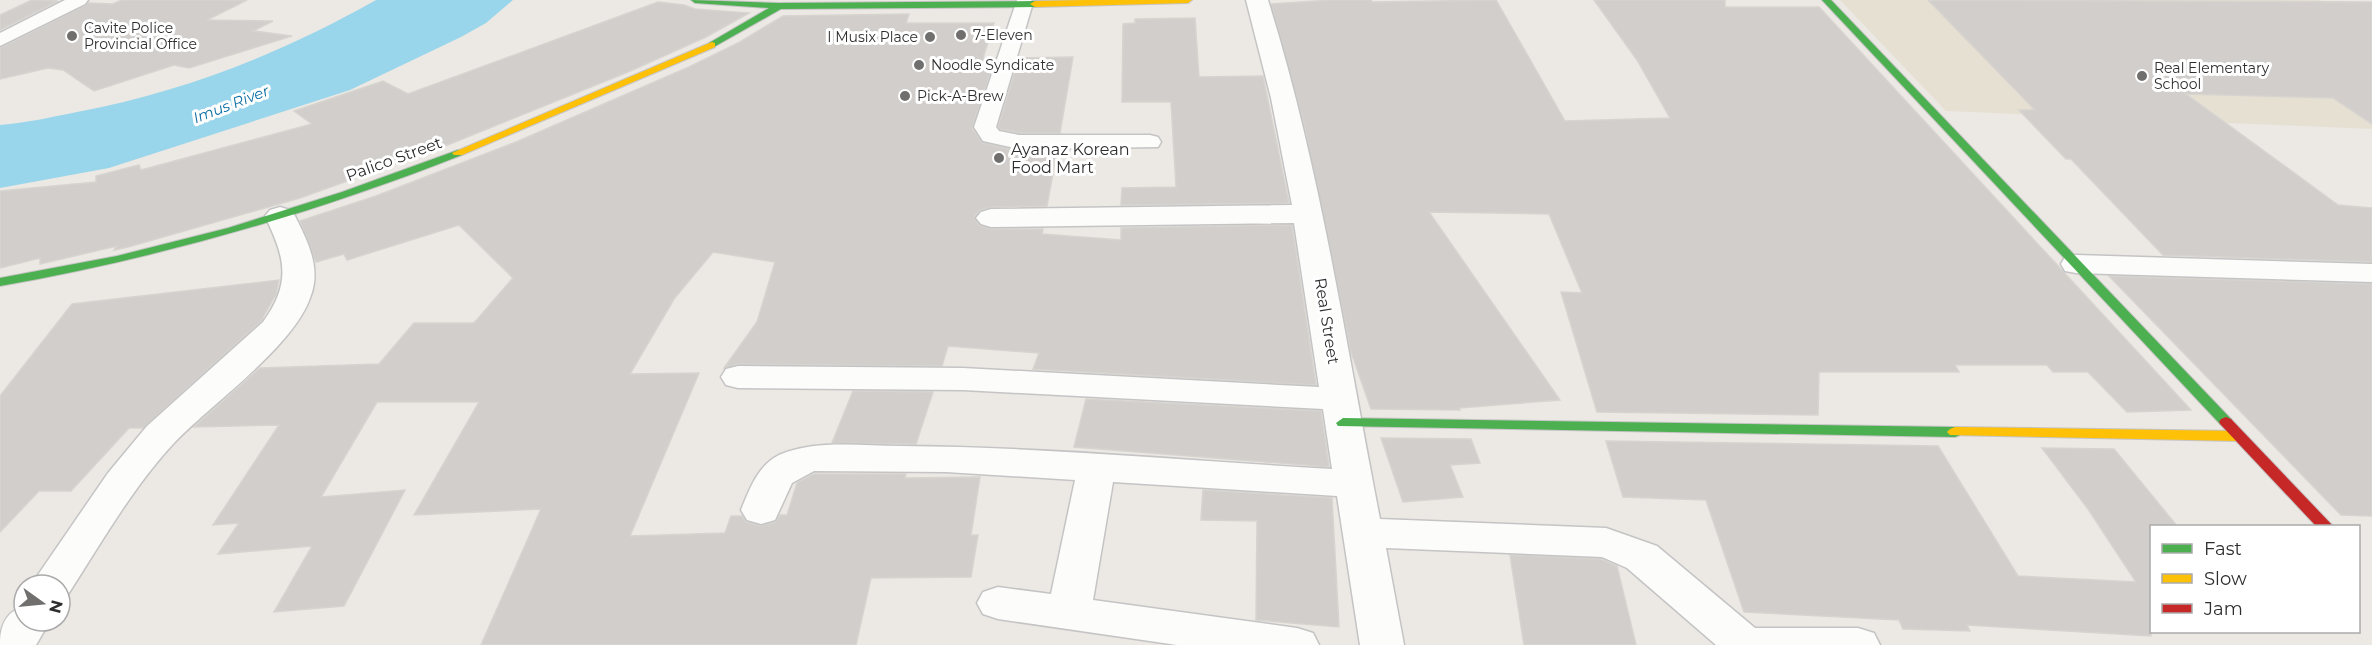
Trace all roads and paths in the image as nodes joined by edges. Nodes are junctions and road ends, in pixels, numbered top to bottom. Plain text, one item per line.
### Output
1 (79, 0) edge
2 (695, 0) edge
3 (1188, 0) edge
4 (1257, 0) edge
5 (1826, 0) edge
6 (1024, 3) junction
7 (778, 6) junction
8 (0, 40) edge
9 (1150, 142) dead end
10 (1306, 214) junction
11 (280, 216) junction
12 (991, 218) dead end
13 (2076, 264) junction
14 (2372, 273) edge
15 (0, 282) edge
16 (738, 377) dead end
17 (1341, 411) junction
18 (2237, 436) junction
19 (1096, 468) junction
20 (1354, 484) junction
21 (761, 510) dead end
22 (2324, 525) edge
23 (1364, 533) junction
24 (60, 573) edge
25 (998, 603) dead end
26 (1069, 613) junction
27 (1744, 644) edge
28 (1297, 645) edge
29 (1382, 645) edge
30 (1858, 645) edge

1 - 8 lane
2 - 7 street
3 - 6 street
4 - 10 street, Real Street
5 - 13 street
6 - 7 street
6 - 9 lane
7 - 11 street, Palico Street
10 - 12 street
10 - 17 street, Real Street
11 - 15 street, Palico Street
11 - 24 street
13 - 14 street
13 - 18 street
16 - 17 street
17 - 18 street
17 - 20 street, Real Street
18 - 22 street
19 - 20 street
19 - 21 street
19 - 26 street
20 - 23 street, Real Street
23 - 27 street
23 - 29 street, Real Street
25 - 26 street
26 - 28 street
27 - 30 street

